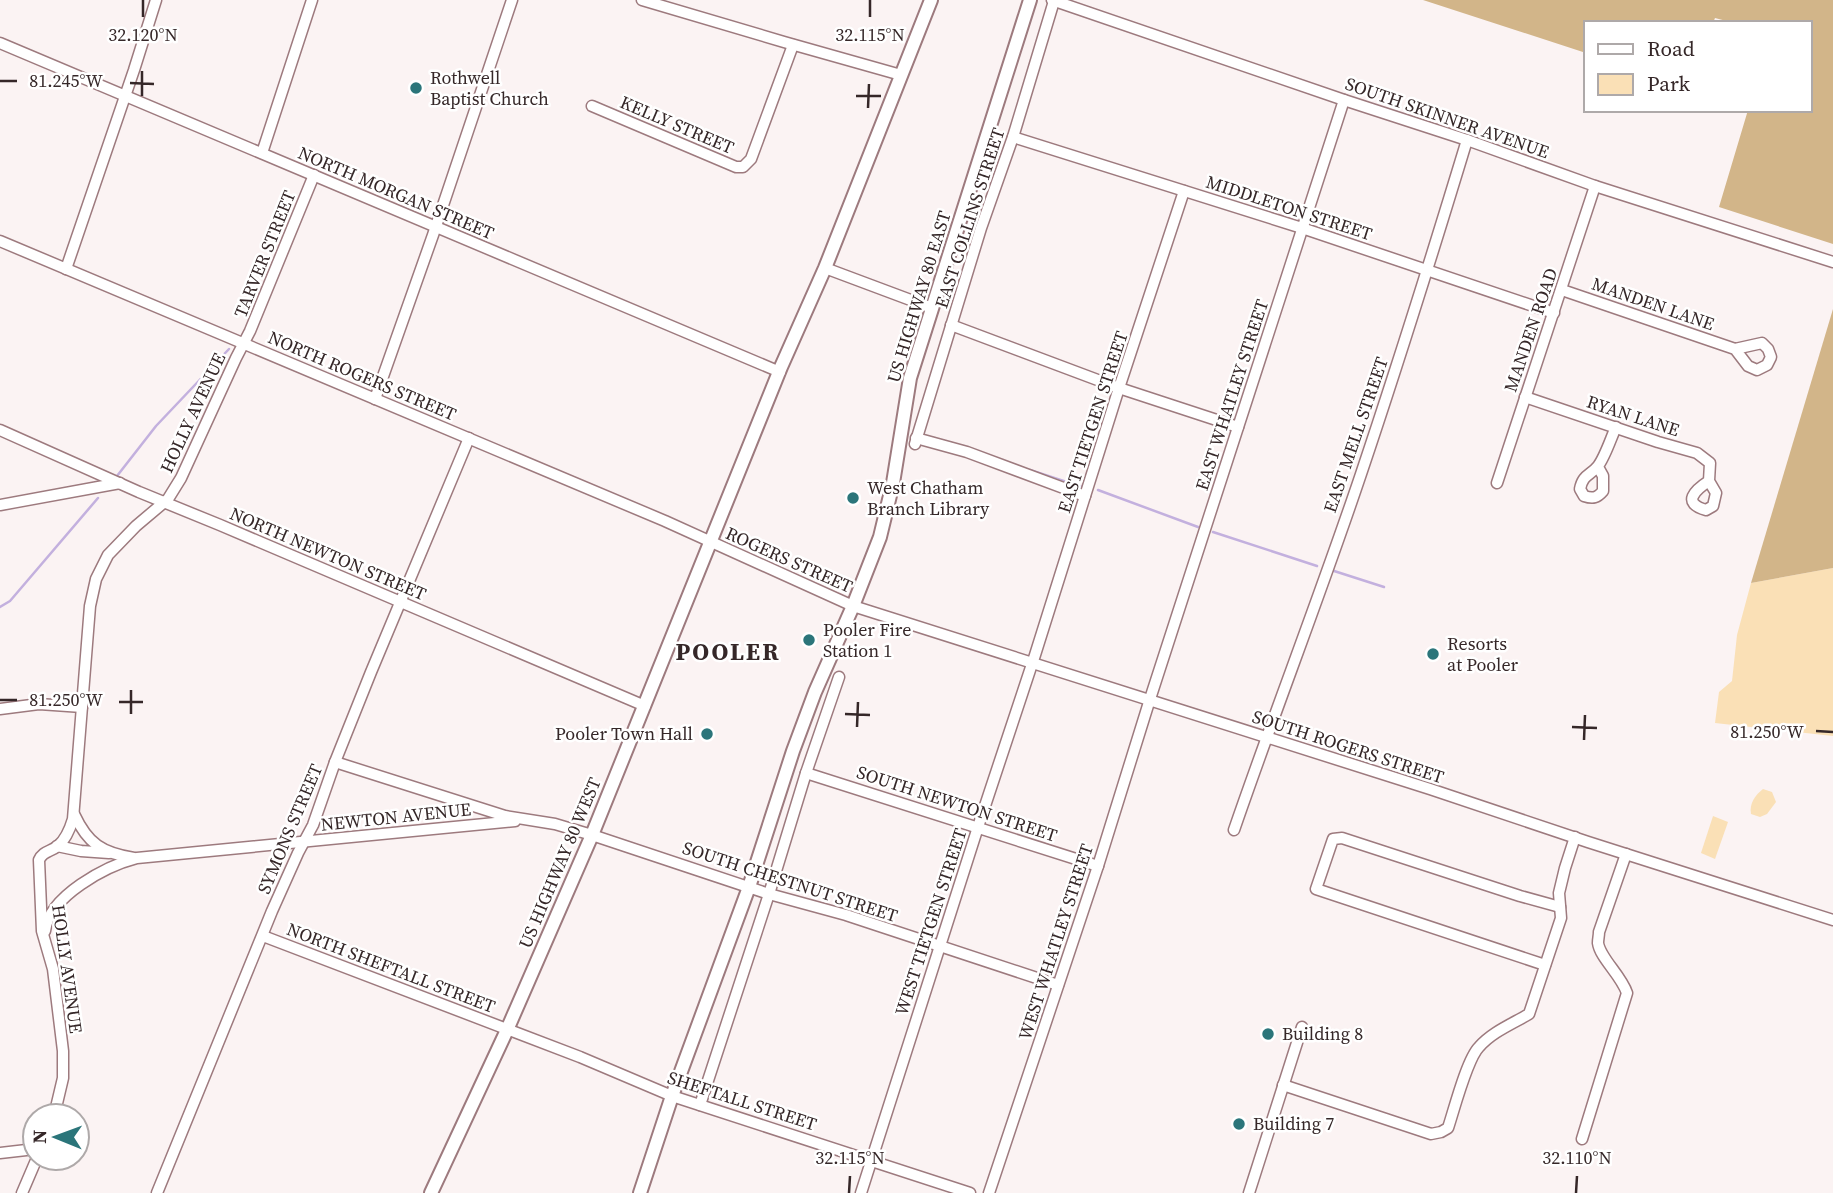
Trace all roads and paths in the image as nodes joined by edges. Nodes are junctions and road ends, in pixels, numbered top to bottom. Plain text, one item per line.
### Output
1 (156, 0) edge
2 (312, 0) edge
3 (512, 0) edge
4 (642, 0) edge
5 (931, 0) edge
6 (1030, 0) edge
7 (1053, 1) edge
8 (0, 43) edge
9 (793, 45) junction
10 (901, 75) junction
11 (125, 96) junction
12 (1345, 100) junction
13 (592, 106) dead end
14 (1013, 137) junction
15 (1467, 140) junction
16 (262, 153) junction
17 (314, 175) junction
18 (1595, 186) junction
19 (1184, 191) junction
20 (436, 227) junction
21 (1302, 228) junction
22 (0, 241) edge
23 (1833, 262) edge
24 (825, 268) junction
25 (66, 269) junction
26 (1428, 270) junction
27 (1562, 290) junction
28 (932, 308) junction
29 (1554, 313) junction
30 (951, 325) junction
31 (244, 344) junction
32 (1735, 349) dead end
33 (780, 372) junction
34 (1119, 388) junction
35 (1525, 397) junction
36 (375, 399) junction
37 (1238, 426) junction
38 (1616, 427) junction
39 (0, 430) edge
40 (469, 438) junction
41 (1598, 467) dead end
42 (1709, 481) dead end
43 (120, 483) junction
44 (1497, 483) dead end
45 (1085, 496) junction
46 (165, 502) junction
47 (0, 505) edge
48 (711, 542) junction
49 (400, 601) junction
50 (853, 606) junction
51 (1033, 662) junction
52 (839, 677) dead end
53 (1150, 699) junction
54 (645, 706) junction
55 (82, 707) junction
56 (0, 709) edge
57 (1265, 737) junction
58 (335, 762) junction
59 (806, 773) junction
60 (74, 814) junction
61 (533, 821) junction
62 (978, 827) junction
63 (1234, 830) dead end
64 (592, 835) junction
65 (1575, 837) junction
66 (303, 843) junction
67 (58, 846) junction
68 (110, 853) junction
69 (1626, 854) junction
70 (137, 858) junction
71 (1098, 866) junction
72 (750, 887) junction
73 (769, 894) junction
74 (1560, 907) junction
75 (1833, 920) edge
76 (263, 936) junction
77 (940, 947) junction
78 (47, 948) junction
79 (1545, 965) junction
80 (1058, 985) junction
81 (1301, 1027) dead end
82 (507, 1030) junction
83 (1283, 1085) junction
84 (672, 1096) junction
85 (58, 1102) edge
86 (700, 1105) junction
87 (1581, 1139) dead end
88 (21, 1151) edge
89 (0, 1153) edge
90 (872, 1160) junction
91 (31, 1172) edge
92 (22, 1193) edge
93 (157, 1193) edge
94 (430, 1193) edge
95 (640, 1193) edge
96 (861, 1193) edge
97 (970, 1193) edge
98 (989, 1193) edge
99 (1249, 1193) edge

1 - 11 street
2 - 16 street
3 - 20 street
4 - 9 street
5 - 10 main road
6 - 28 main road, US HIGHWAY 80 EAST
7 - 12 street, SOUTH SKINNER AVENUE
7 - 14 street, EAST COLLINS STREET
8 - 11 street, NORTH MORGAN STREET
9 - 10 street
9 - 13 street, KELLY STREET
10 - 24 main road
11 - 16 street, NORTH MORGAN STREET
11 - 25 street
12 - 15 street, SOUTH SKINNER AVENUE
12 - 21 street, EAST WHATLEY STREET
14 - 19 street, MIDDLETON STREET
14 - 30 street, EAST COLLINS STREET
15 - 18 street, SOUTH SKINNER AVENUE
15 - 26 street, EAST MELL STREET
16 - 17 street, NORTH MORGAN STREET
17 - 20 street, NORTH MORGAN STREET
17 - 31 street, TARVER STREET
18 - 23 street, SOUTH SKINNER AVENUE
18 - 27 street, MANDEN ROAD
19 - 21 street, MIDDLETON STREET
19 - 34 street, EAST TIETGEN STREET
20 - 33 street, NORTH MORGAN STREET
20 - 36 street
21 - 26 street, MIDDLETON STREET
21 - 37 street, EAST WHATLEY STREET
22 - 25 street, NORTH ROGERS STREET
24 - 28 street
24 - 33 main road
25 - 31 street, NORTH ROGERS STREET
26 - 29 street, MIDDLETON STREET
26 - 57 street, EAST MELL STREET
27 - 29 street, MANDEN ROAD
27 - 32 street, MANDEN LANE
28 - 50 main road, US HIGHWAY 80 EAST
29 - 35 street, MANDEN ROAD
30 - 34 street
30 - 45 street, EAST COLLINS STREET
31 - 36 street, NORTH ROGERS STREET
31 - 46 street, HOLLY AVENUE
33 - 48 main road
34 - 37 street
34 - 45 street, EAST TIETGEN STREET
35 - 38 street, RYAN LANE
35 - 44 street, MANDEN ROAD
36 - 40 street, NORTH ROGERS STREET
37 - 53 street, EAST WHATLEY STREET
38 - 41 street
38 - 42 street, RYAN LANE
39 - 43 street, NORTH NEWTON STREET
40 - 48 street, NORTH ROGERS STREET
40 - 49 street, SYMONS STREET
43 - 46 street, NORTH NEWTON STREET
43 - 47 street
45 - 51 street, EAST TIETGEN STREET
46 - 49 street, NORTH NEWTON STREET
46 - 55 street, HOLLY AVENUE
48 - 50 street, ROGERS STREET
48 - 54 main road, US HIGHWAY 80 WEST
49 - 54 street, NORTH NEWTON STREET
49 - 58 street, SYMONS STREET
50 - 51 street, SOUTH ROGERS STREET
50 - 72 main road
51 - 53 street, SOUTH ROGERS STREET
51 - 62 street, WEST TIETGEN STREET
52 - 59 street
53 - 57 street, SOUTH ROGERS STREET
53 - 71 street, WEST WHATLEY STREET
54 - 64 main road, US HIGHWAY 80 WEST
55 - 56 street
55 - 60 street, HOLLY AVENUE
57 - 63 street, EAST MELL STREET
57 - 65 street, SOUTH ROGERS STREET
58 - 61 street
58 - 66 street, SYMONS STREET
59 - 62 street, SOUTH NEWTON STREET
59 - 73 street
60 - 67 street, HOLLY AVENUE
60 - 68 street, NEWTON AVENUE
61 - 64 street, SOUTH CHESTNUT STREET
61 - 66 street, NEWTON AVENUE
62 - 71 street, SOUTH NEWTON STREET
62 - 77 street, WEST TIETGEN STREET
64 - 72 street, SOUTH CHESTNUT STREET
64 - 82 main road, US HIGHWAY 80 WEST
65 - 69 street, SOUTH ROGERS STREET
65 - 74 street
66 - 70 street, NEWTON AVENUE
66 - 76 street, SYMONS STREET
67 - 68 street, NEWTON AVENUE
67 - 78 street, HOLLY AVENUE
68 - 70 street, NEWTON AVENUE
69 - 75 street, SOUTH ROGERS STREET
69 - 87 street
70 - 78 street, NEWTON AVENUE
71 - 80 street, WEST WHATLEY STREET
72 - 73 street, SOUTH CHESTNUT STREET
72 - 84 main road
73 - 77 street, SOUTH CHESTNUT STREET
73 - 86 street
74 - 79 street
74 - 79 street
76 - 82 street, NORTH SHEFTALL STREET
76 - 93 street, SYMONS STREET
77 - 80 street, SOUTH CHESTNUT STREET
77 - 90 street, WEST TIETGEN STREET
78 - 85 street, HOLLY AVENUE
79 - 83 street
80 - 98 street, WEST WHATLEY STREET
81 - 83 street
82 - 84 street, SHEFTALL STREET
82 - 94 main road, US HIGHWAY 80 WEST
83 - 99 street
84 - 86 street, SHEFTALL STREET
84 - 95 main road
86 - 90 street, SHEFTALL STREET
88 - 89 street
90 - 96 street, WEST TIETGEN STREET
90 - 97 street, SHEFTALL STREET
91 - 92 street

